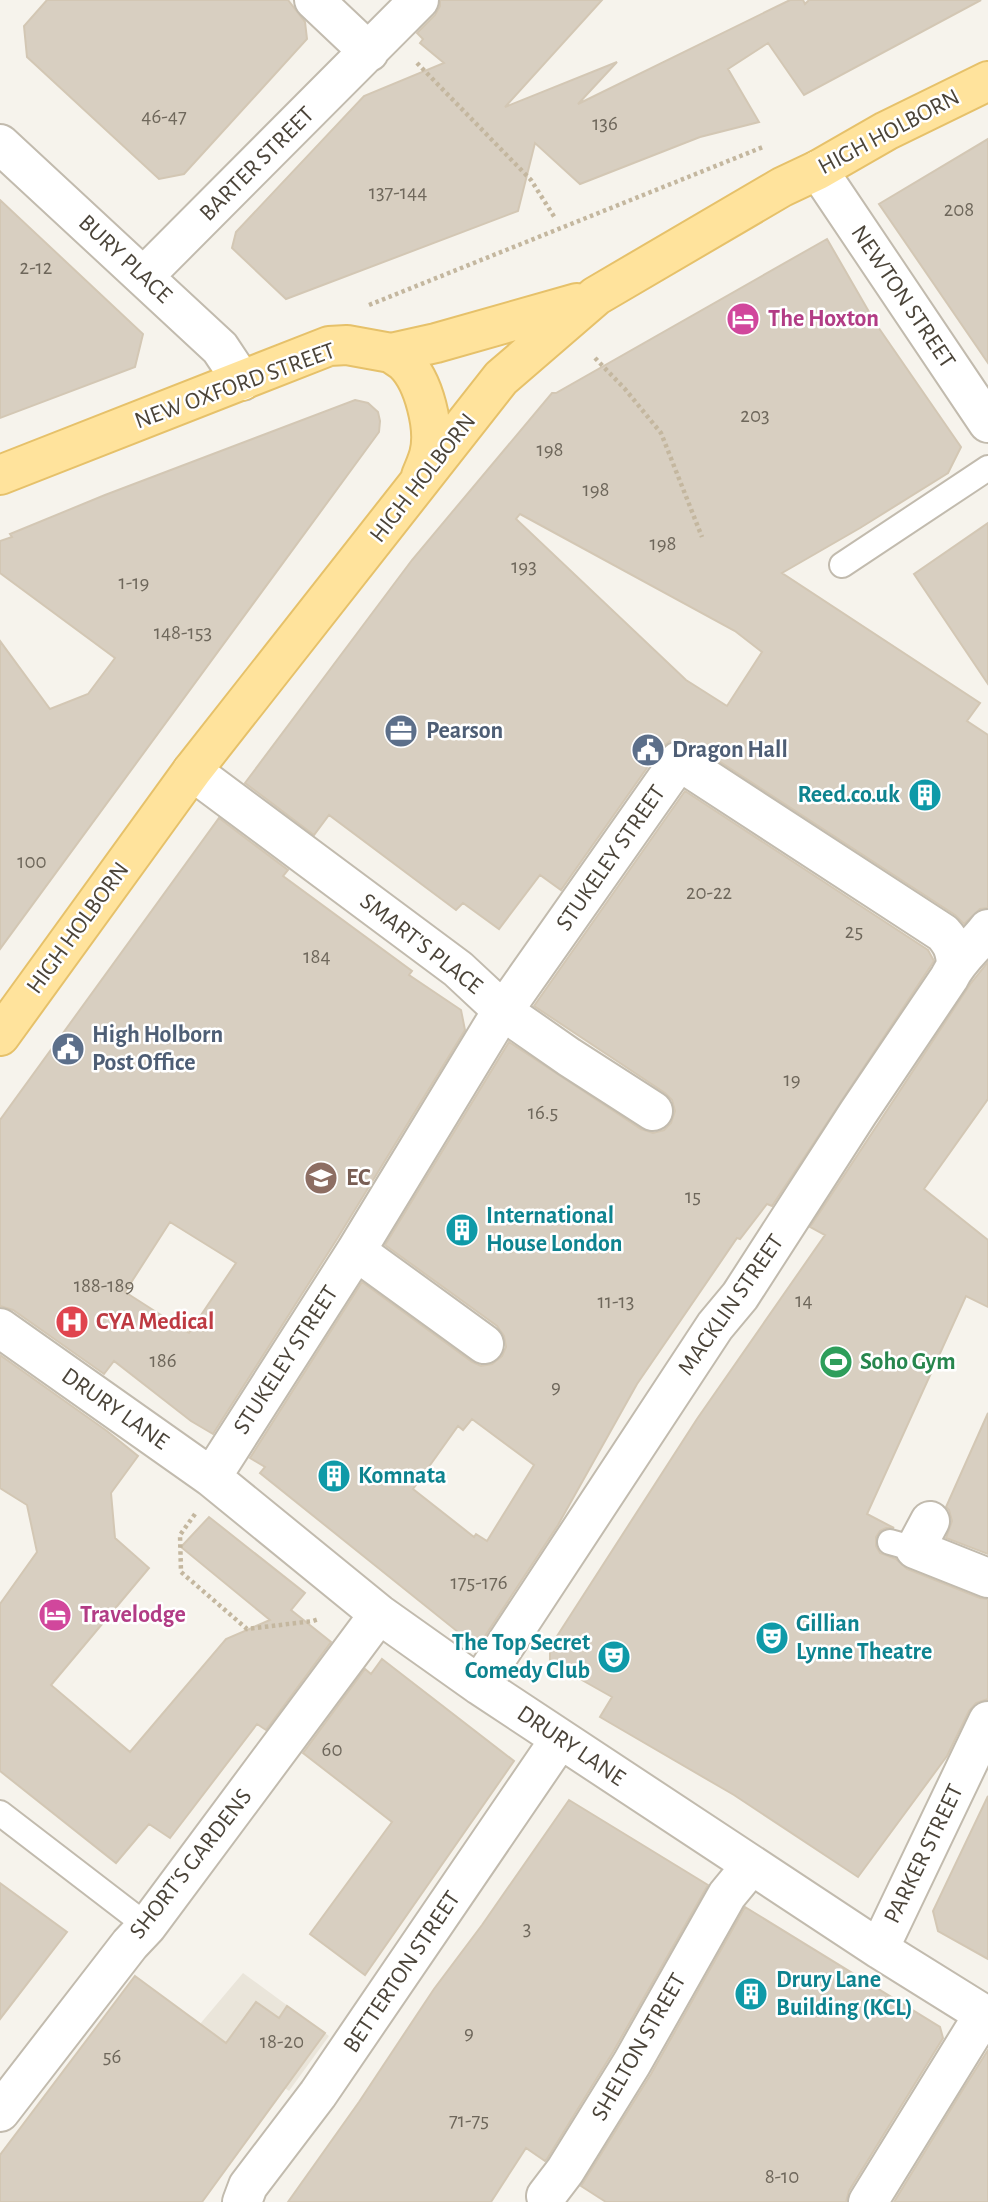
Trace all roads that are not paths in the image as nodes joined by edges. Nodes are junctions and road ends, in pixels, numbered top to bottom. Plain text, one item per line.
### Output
1 (314, 0) edge
2 (419, 0) edge
3 (369, 52) junction
4 (988, 80) edge
5 (0, 144) edge
6 (818, 170) junction
7 (144, 276) junction
8 (596, 296) junction
9 (391, 353) junction
10 (242, 381) junction
11 (988, 424) edge
12 (988, 468) edge
13 (0, 475) edge
14 (419, 483) junction
15 (842, 565) dead end
16 (192, 772) junction
17 (988, 929) edge
18 (956, 964) junction
19 (503, 1011) junction
20 (0, 1036) edge
21 (653, 1111) dead end
22 (356, 1251) junction
23 (0, 1328) edge
24 (484, 1344) dead end
25 (216, 1469) dead end
26 (912, 1537) dead end
27 (988, 1578) edge
28 (370, 1607) junction
29 (479, 1685) junction
30 (988, 1721) edge
31 (560, 1739) junction
32 (0, 1814) edge
33 (741, 1878) dead end
34 (147, 1926) junction
35 (879, 1949) junction
36 (986, 2016) edge
37 (0, 2112) edge
38 (544, 2200) edge
39 (242, 2202) edge
40 (867, 2202) edge

1 - 3 street
2 - 3 street, BARTER STREET
3 - 7 street, BARTER STREET
4 - 6 main road, HIGH HOLBORN
5 - 7 street, BURY PLACE
6 - 8 main road, HIGH HOLBORN
6 - 11 street, NEWTON STREET
7 - 10 street, BURY PLACE
8 - 9 main road, NEW OXFORD STREET
8 - 14 main road, HIGH HOLBORN
9 - 10 main road, NEW OXFORD STREET
9 - 14 main road
10 - 13 main road, NEW OXFORD STREET
12 - 15 lane
14 - 16 main road, HIGH HOLBORN
16 - 19 street, SMART'S PLACE
16 - 20 main road, HIGH HOLBORN
17 - 18 street, MACKLIN STREET
18 - 19 street, STUKELEY STREET
18 - 29 street, MACKLIN STREET
19 - 21 street, SMART'S PLACE
19 - 22 street, STUKELEY STREET
22 - 24 street
22 - 25 street, STUKELEY STREET
23 - 28 street, DRURY LANE
26 - 27 street
28 - 29 street, DRURY LANE
28 - 34 street, SHORT'S GARDENS
29 - 31 street, DRURY LANE
30 - 35 street, PARKER STREET
31 - 35 street, DRURY LANE
31 - 39 street, BETTERTON STREET
32 - 34 lane
33 - 38 street, SHELTON STREET
34 - 37 street, SHORT'S GARDENS
35 - 36 street, DRURY LANE
36 - 40 street

